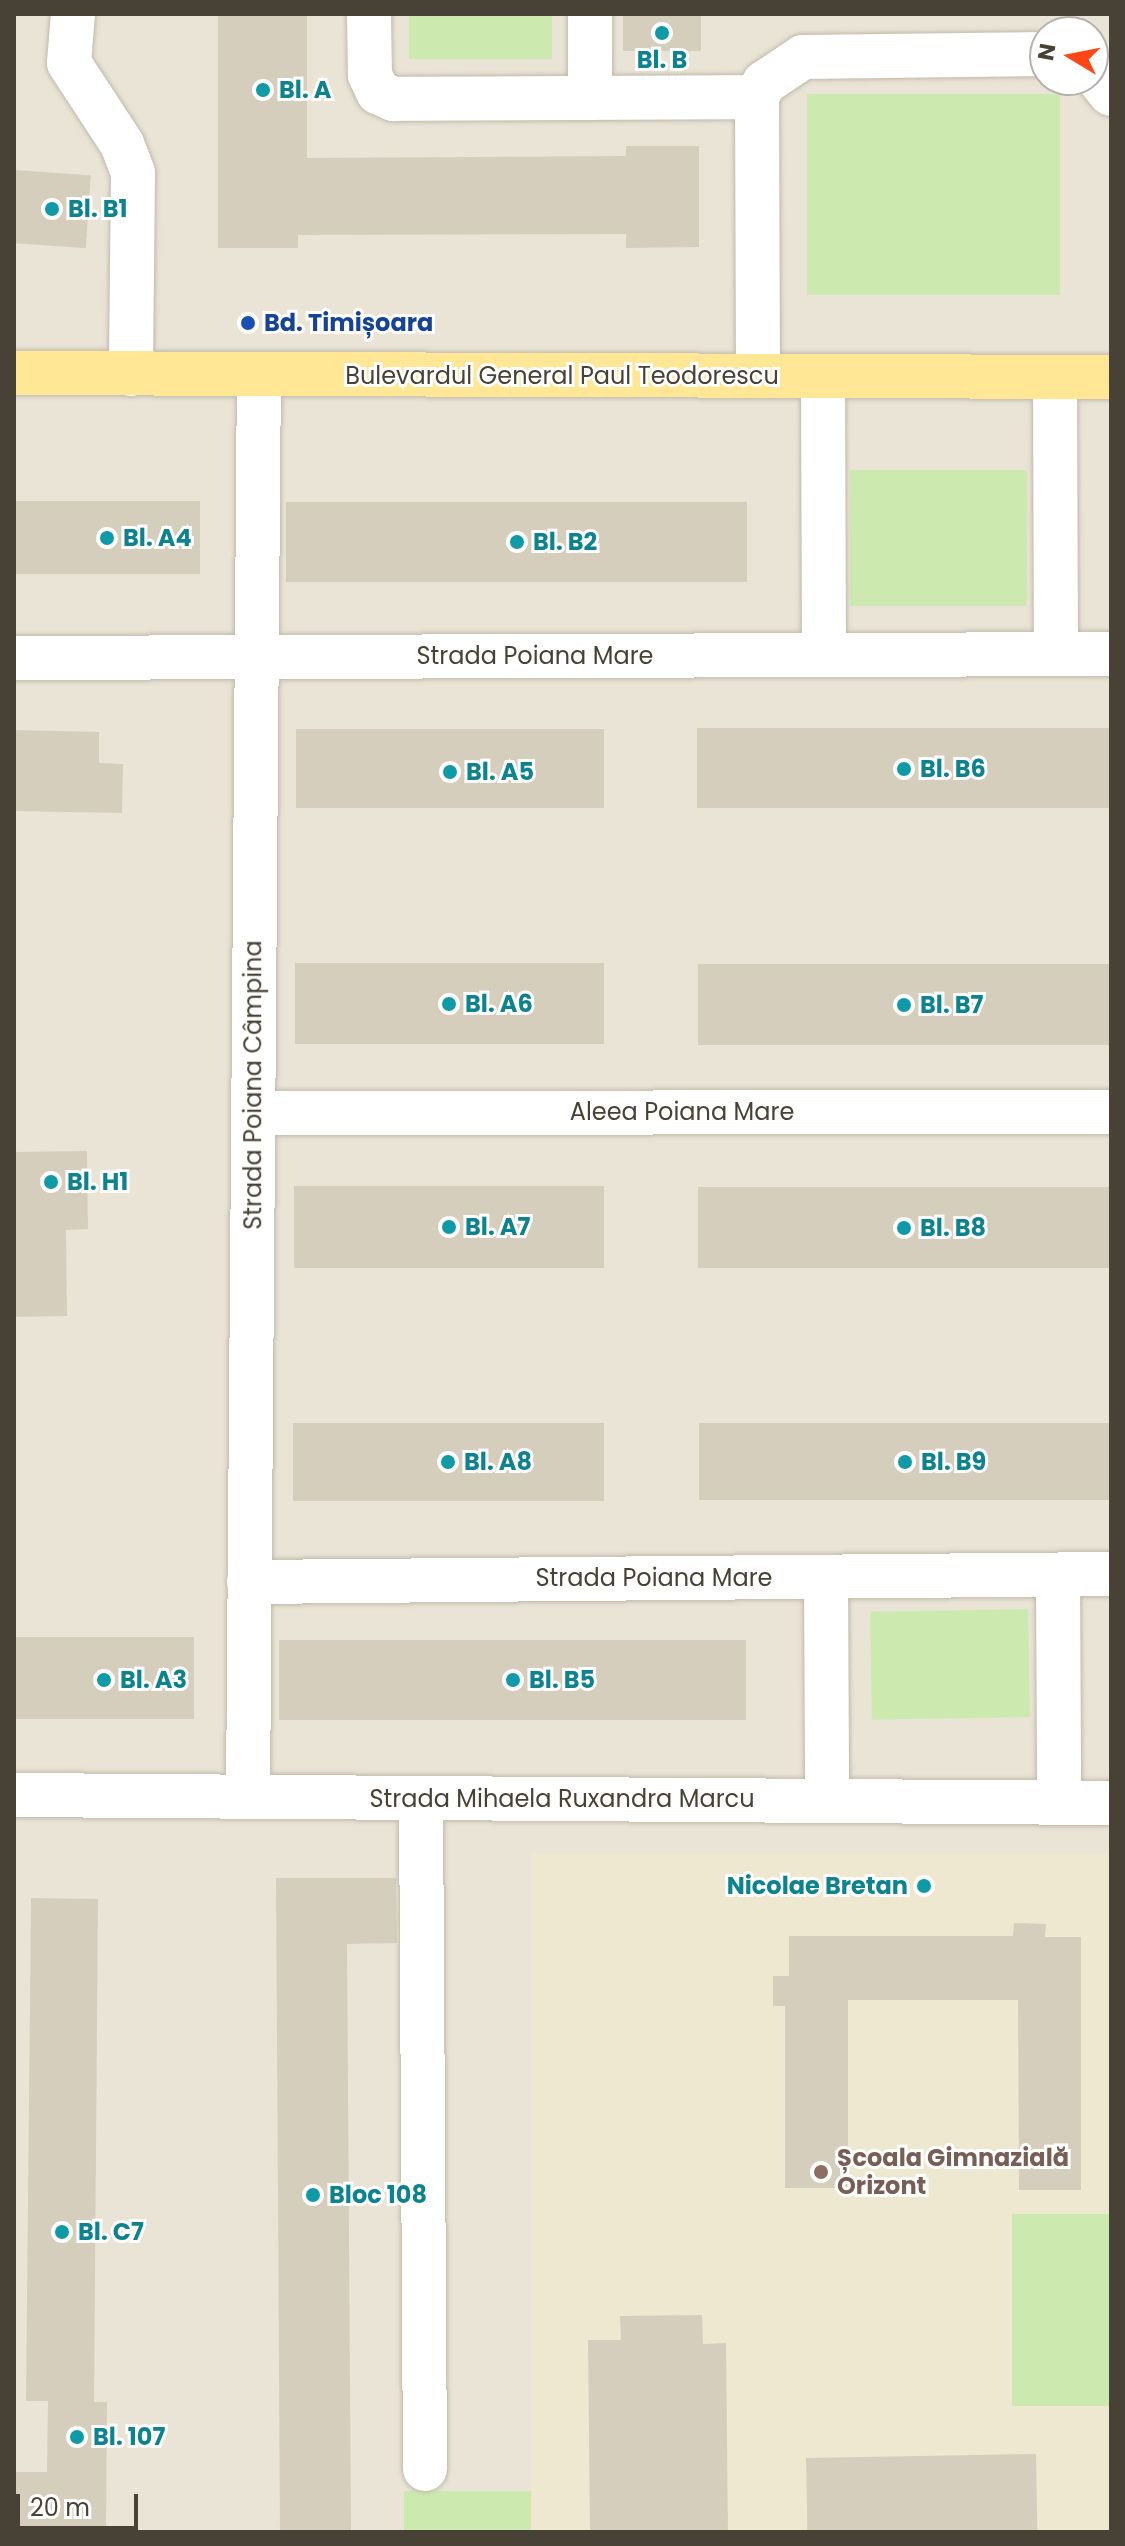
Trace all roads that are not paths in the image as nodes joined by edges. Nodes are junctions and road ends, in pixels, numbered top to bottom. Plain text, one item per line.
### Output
1 (73, 14) edge
2 (369, 14) edge
3 (590, 14) edge
4 (1029, 54) edge
5 (757, 97) junction
6 (590, 98) junction
7 (14, 373) edge
8 (131, 374) junction
9 (259, 374) junction
10 (758, 376) junction
11 (823, 377) junction
12 (1055, 377) junction
13 (1111, 377) edge
14 (1056, 654) junction
15 (1111, 654) edge
16 (824, 655) junction
17 (256, 657) junction
18 (14, 658) edge
19 (1111, 1112) edge
20 (253, 1113) junction
21 (1111, 1574) edge
22 (1058, 1575) junction
23 (826, 1577) junction
24 (249, 1582) junction
25 (14, 1795) edge
26 (248, 1796) junction
27 (421, 1798) junction
28 (827, 1801) junction
29 (1059, 1802) junction
30 (1111, 1803) edge
31 (425, 2469) dead end

1 - 8 street
2 - 6 street
3 - 6 street
4 - 5 street
5 - 6 street
5 - 10 street
7 - 8 main road, Bulevardul General Paul Teodorescu
8 - 9 main road, Bulevardul General Paul Teodorescu
9 - 10 main road, Bulevardul General Paul Teodorescu
9 - 17 street, Strada Poiana Câmpina
10 - 11 main road, Bulevardul General Paul Teodorescu
11 - 12 main road, Bulevardul General Paul Teodorescu
11 - 16 street
12 - 13 main road, Bulevardul General Paul Teodorescu
12 - 14 street
14 - 15 street, Strada Poiana Mare
14 - 16 street, Strada Poiana Mare
16 - 17 street, Strada Poiana Mare
17 - 18 street, Strada Poiana Mare
17 - 20 street, Strada Poiana Câmpina
19 - 20 street, Aleea Poiana Mare
20 - 24 street, Strada Poiana Câmpina
21 - 22 street, Strada Poiana Mare
22 - 23 street, Strada Poiana Mare
22 - 29 street
23 - 24 street, Strada Poiana Mare
23 - 28 street
24 - 26 street, Strada Poiana Câmpina
25 - 26 street, Strada Mihaela Ruxandra Marcu
26 - 27 street, Strada Mihaela Ruxandra Marcu
27 - 28 street, Strada Mihaela Ruxandra Marcu
27 - 31 street
28 - 29 street, Strada Mihaela Ruxandra Marcu
29 - 30 street, Strada Mihaela Ruxandra Marcu

